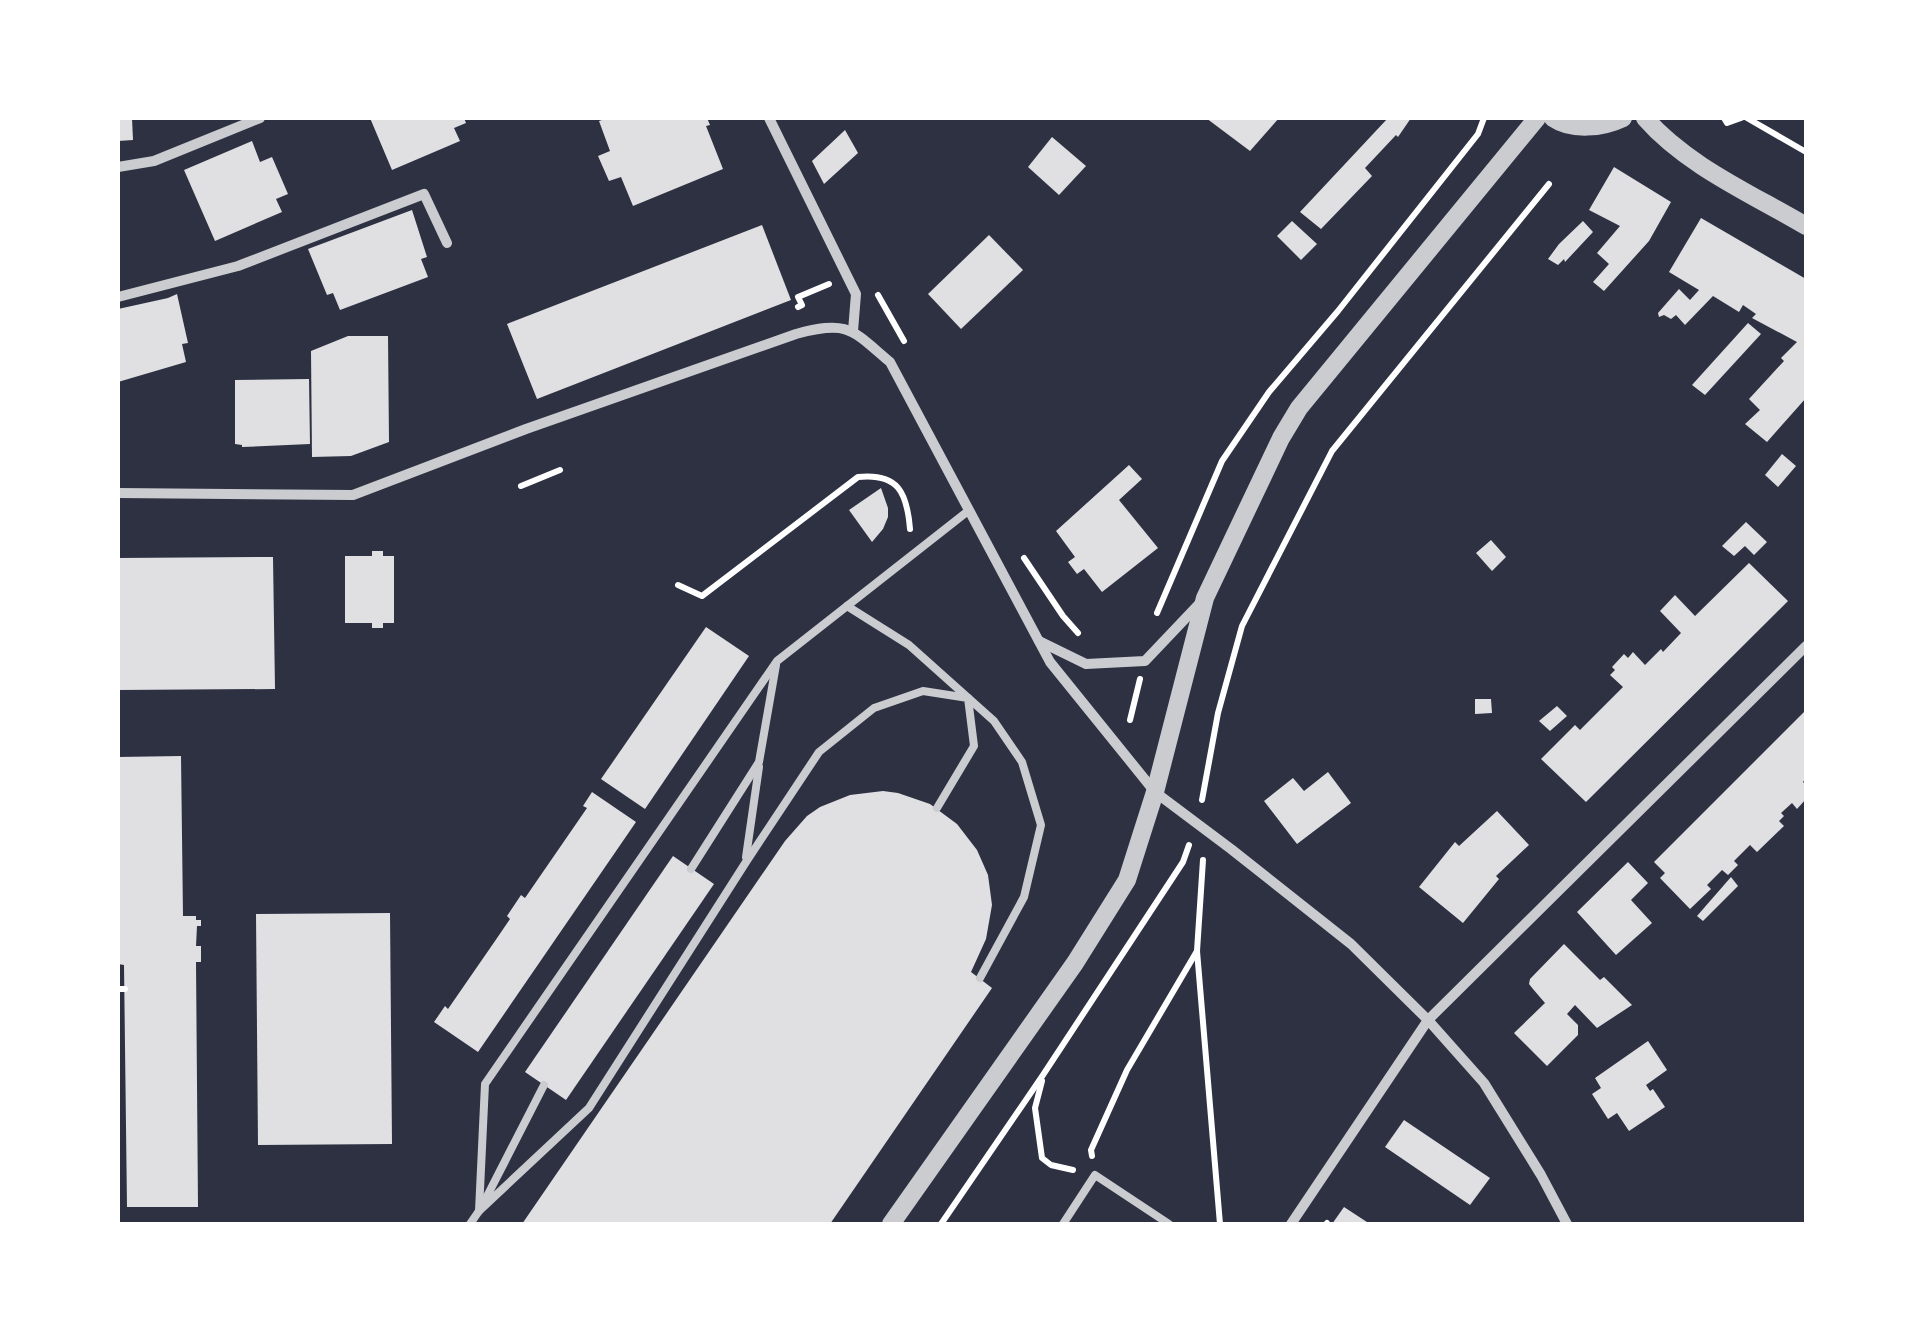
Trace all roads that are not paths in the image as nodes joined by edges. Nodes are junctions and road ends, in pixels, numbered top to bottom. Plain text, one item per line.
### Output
1 (260, 118) edge
2 (769, 118) edge
3 (1537, 118) edge
4 (1552, 118) edge
5 (1623, 118) edge
6 (1645, 118) edge
7 (118, 167) edge
8 (1806, 226) edge
9 (446, 243) dead end
10 (118, 297) edge
11 (853, 331) junction
12 (118, 492) edge
13 (968, 511) junction
14 (1206, 598) junction
15 (847, 606) junction
16 (1039, 641) junction
17 (1806, 646) edge
18 (777, 660) junction
19 (968, 698) junction
20 (759, 762) junction
21 (1155, 792) junction
22 (937, 808) dead end
23 (746, 862) junction
24 (692, 869) dead end
25 (980, 978) dead end
26 (1428, 1020) junction
27 (544, 1085) dead end
28 (479, 1211) junction
29 (470, 1224) edge
30 (891, 1224) edge
31 (1063, 1224) edge
32 (1169, 1224) edge
33 (1292, 1224) edge
34 (1567, 1224) edge

1 - 7 street
2 - 11 street
3 - 14 street
4 - 5 street
6 - 8 street
9 - 10 street
11 - 12 street
11 - 13 street
13 - 15 lane
13 - 16 street
14 - 16 street
14 - 21 street
15 - 18 lane
15 - 19 lane
16 - 21 street
17 - 26 street
18 - 20 lane
18 - 28 lane
19 - 22 lane
19 - 23 lane
19 - 25 lane
20 - 23 lane
20 - 24 lane
21 - 26 street
21 - 30 street
23 - 28 lane
26 - 33 street
26 - 34 street
27 - 28 lane
28 - 29 lane
31 - 32 lane

